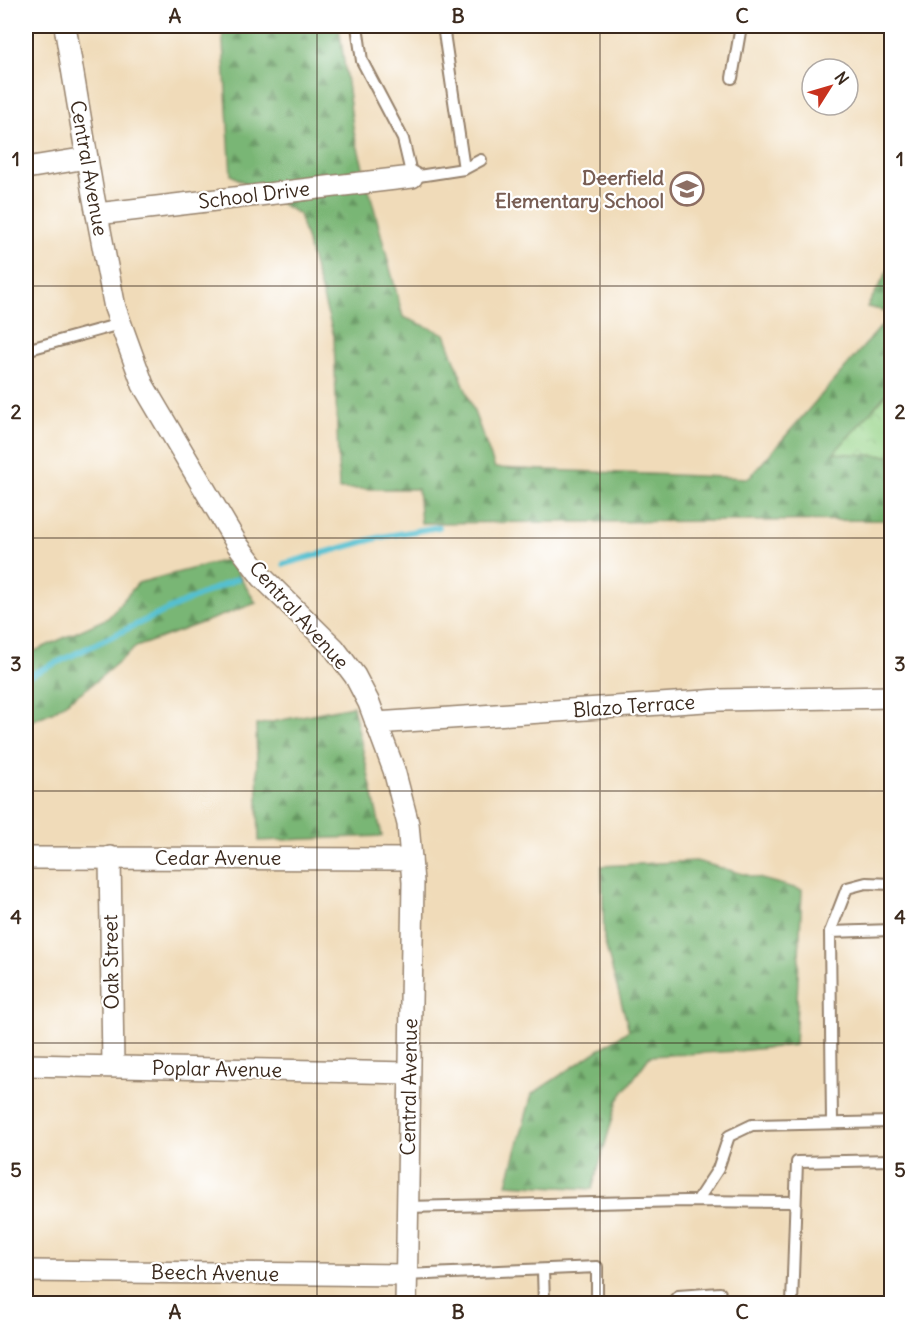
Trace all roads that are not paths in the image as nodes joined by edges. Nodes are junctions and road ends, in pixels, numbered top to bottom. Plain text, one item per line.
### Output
1 (65, 26) edge
2 (357, 26) edge
3 (443, 26) edge
4 (741, 26) edge
5 (732, 78) dead end
6 (87, 158) junction
7 (481, 160) dead end
8 (26, 168) edge
9 (464, 169) junction
10 (412, 177) junction
11 (97, 214) junction
12 (120, 324) junction
13 (26, 350) edge
14 (891, 697) edge
15 (376, 723) junction
16 (110, 857) junction
17 (26, 858) edge
18 (411, 859) junction
19 (891, 884) edge
20 (891, 930) edge
21 (830, 932) junction
22 (26, 1065) edge
23 (113, 1066) junction
24 (409, 1073) junction
25 (832, 1122) junction
26 (891, 1122) edge
27 (891, 1160) edge
28 (697, 1201) junction
29 (795, 1202) junction
30 (406, 1207) junction
31 (543, 1270) junction
32 (26, 1271) edge
33 (405, 1275) junction
34 (720, 1293) dead end
35 (405, 1304) edge
36 (544, 1304) edge
37 (597, 1304) edge
38 (671, 1304) edge
39 (792, 1304) edge

1 - 6 street, Central Avenue
2 - 10 lane
3 - 9 lane
4 - 5 lane
6 - 8 street
6 - 11 street, Central Avenue
7 - 9 lane
9 - 10 lane
10 - 11 street, School Drive
11 - 12 street, Central Avenue
12 - 13 lane
12 - 15 street, Central Avenue
14 - 15 street, Blazo Terrace
15 - 18 street, Central Avenue
16 - 17 street, Cedar Avenue
16 - 18 street, Cedar Avenue
16 - 23 street, Oak Street
18 - 24 street, Central Avenue
19 - 21 lane
20 - 21 lane
21 - 25 lane
22 - 23 street, Poplar Avenue
23 - 24 street, Poplar Avenue
24 - 30 street, Central Avenue
25 - 26 lane
25 - 28 lane
27 - 29 lane
28 - 29 lane
28 - 30 lane
29 - 39 lane
30 - 33 street, Central Avenue
31 - 33 lane
31 - 36 lane
31 - 37 lane
32 - 33 street, Beech Avenue
33 - 35 street, Central Avenue
34 - 38 lane

